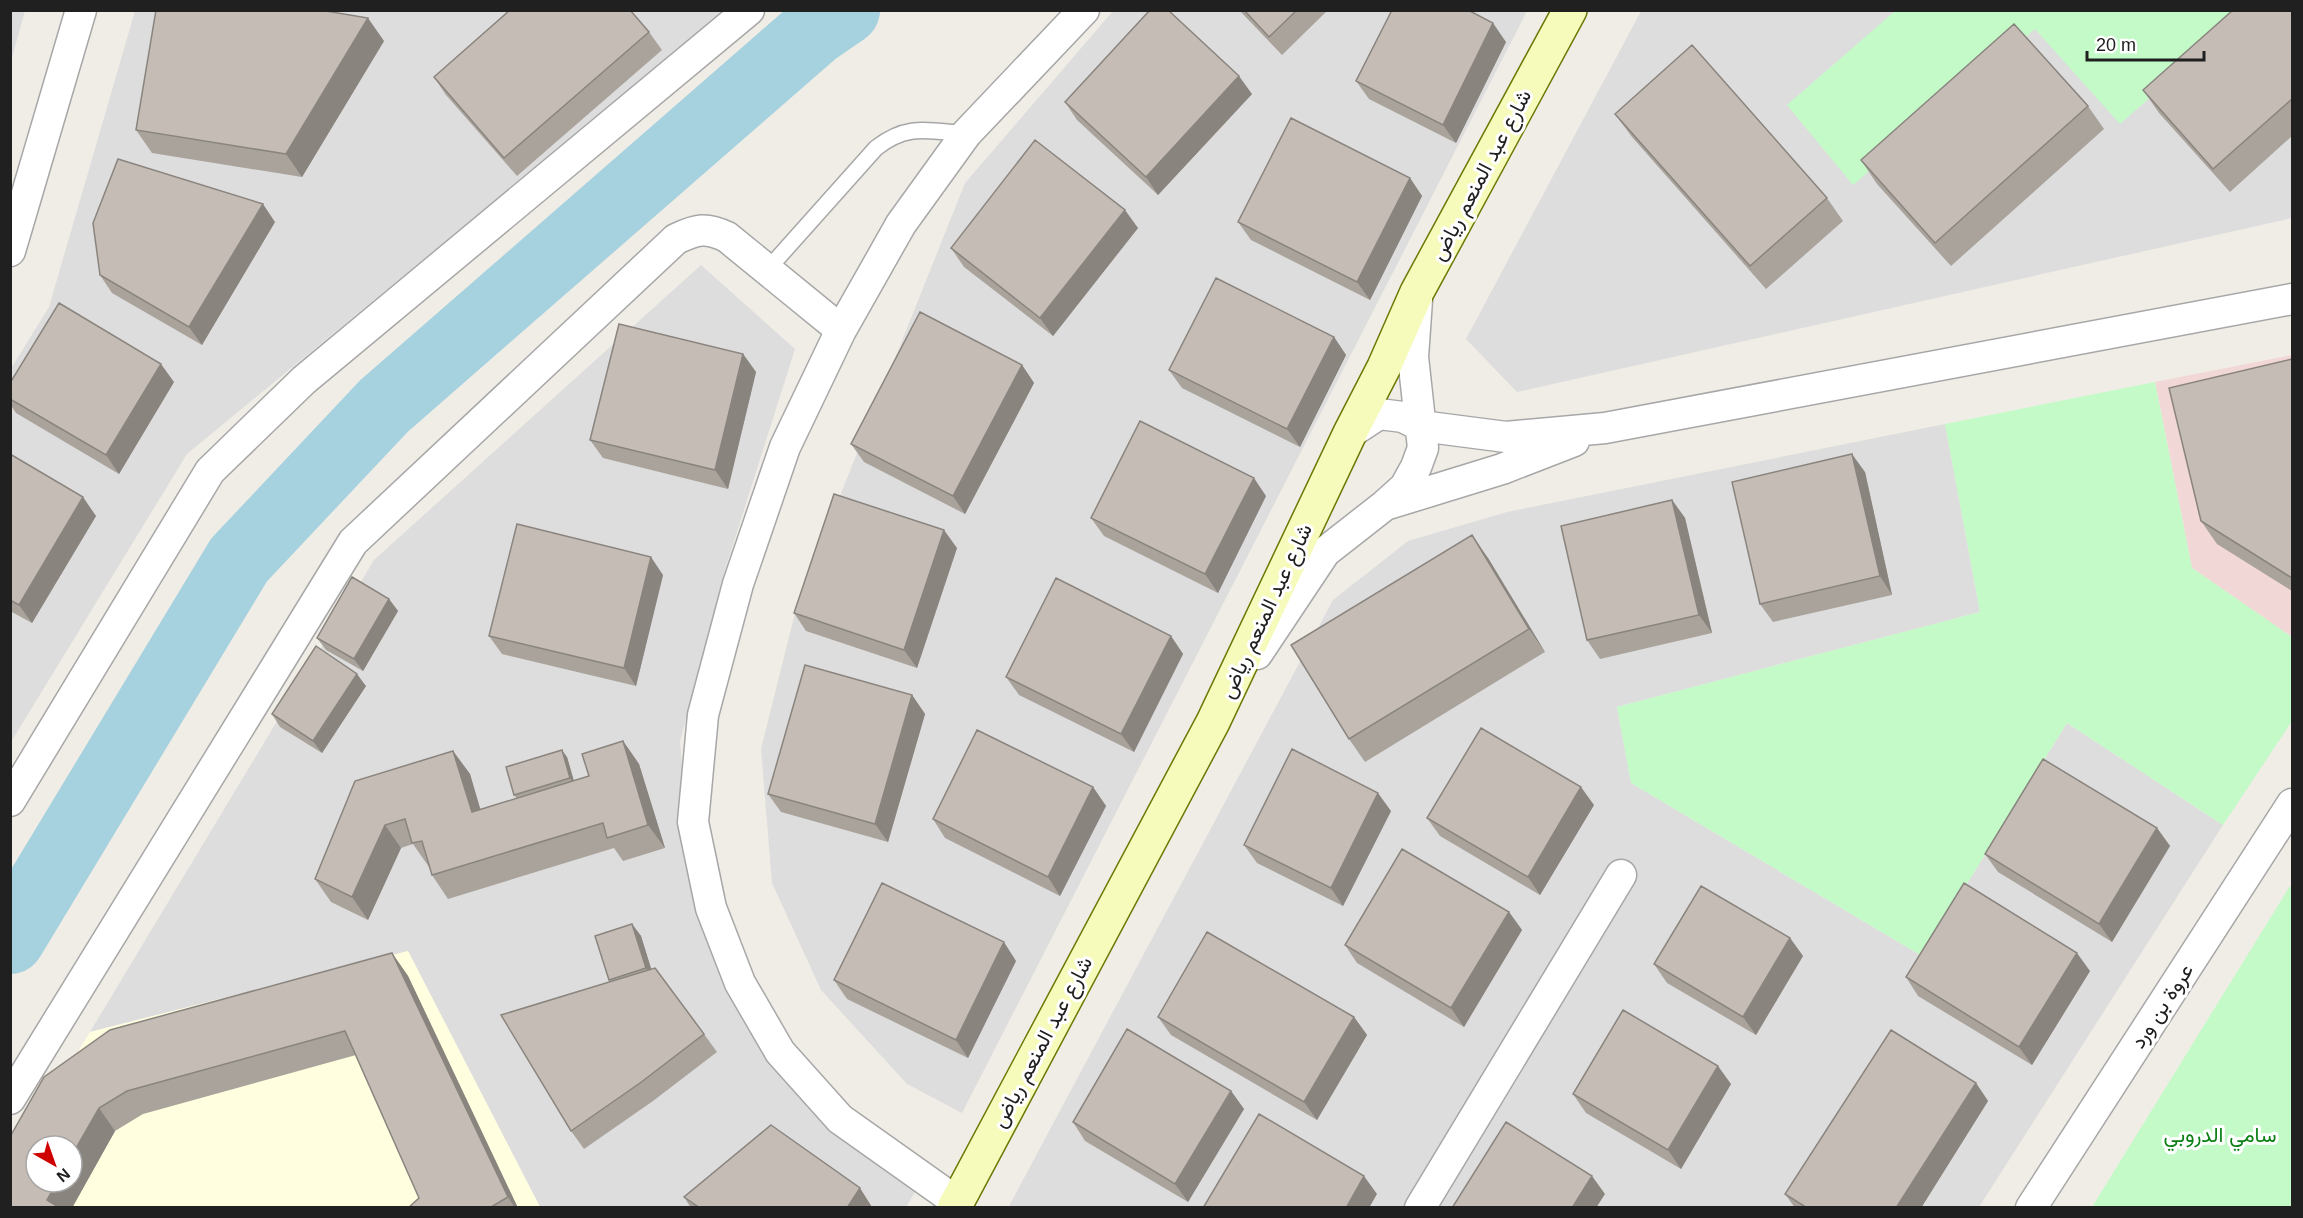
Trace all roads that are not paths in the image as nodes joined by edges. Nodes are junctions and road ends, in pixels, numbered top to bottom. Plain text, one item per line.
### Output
1 (81, 10) edge
2 (749, 10) edge
3 (1084, 10) edge
4 (1570, 10) edge
5 (966, 134) junction
6 (10, 251) edge
7 (768, 269) junction
8 (1418, 292) junction
9 (2292, 299) edge
10 (841, 330) junction
11 (1421, 426) junction
12 (1605, 428) junction
13 (1350, 433) junction
14 (1385, 505) junction
15 (1213, 722) junction
16 (10, 801) edge
17 (2292, 804) edge
18 (1621, 875) dead end
19 (10, 1099) edge
20 (956, 1205) edge
21 (1420, 1208) edge
22 (2031, 1208) edge

1 - 6 street
2 - 16 street
3 - 5 street
4 - 8 main road, شارع عبد المنعم رياض
5 - 7 lane
5 - 10 street
7 - 10 street
7 - 19 street
8 - 11 street
8 - 13 main road, شارع عبد المنعم رياض
9 - 12 street
10 - 20 street
11 - 12 street
11 - 13 street
11 - 14 street
12 - 14 street
13 - 15 main road, شارع عبد المنعم رياض
14 - 15 street
15 - 20 main road, شارع عبد المنعم رياض
17 - 22 street, عروة بن ورد
18 - 21 street

